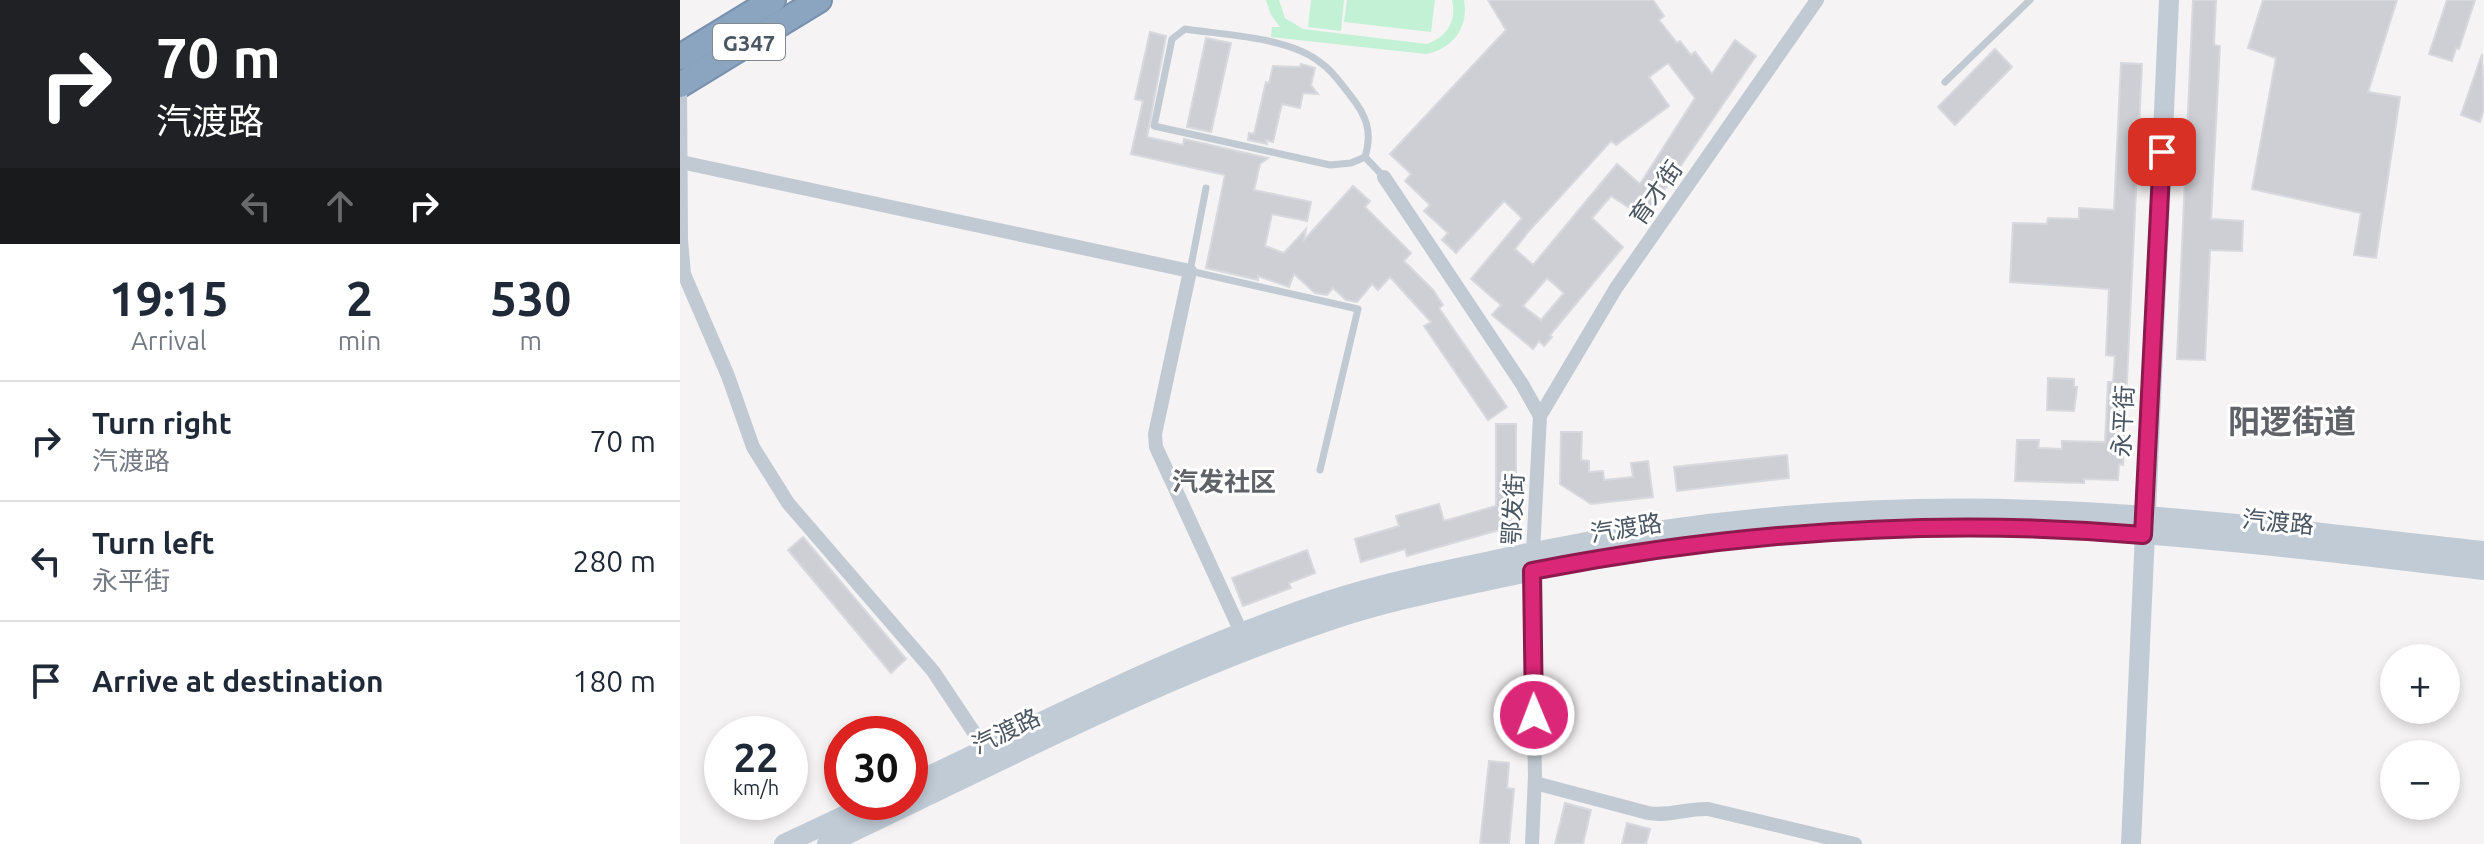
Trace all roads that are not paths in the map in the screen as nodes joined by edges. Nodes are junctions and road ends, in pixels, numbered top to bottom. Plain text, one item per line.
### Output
1 (773, 0) edge
2 (819, 0) edge
3 (1817, 0) edge
4 (2030, 0) edge
5 (2169, 0) edge
6 (680, 57) edge
7 (1945, 82) dead end
8 (680, 85) edge
9 (1365, 157) junction
10 (681, 162) edge
11 (1384, 177) joint
12 (1206, 188) dead end
13 (1190, 271) junction
14 (1540, 416) junction
15 (1320, 470) dead end
16 (2144, 526) junction
17 (2484, 551) edge
18 (1533, 562) junction
19 (2484, 570) edge
20 (1242, 634) junction
21 (985, 749) junction
22 (928, 776) edge
23 (1535, 783) junction
24 (835, 820) edge
25 (784, 844) edge
26 (827, 844) edge
27 (1532, 844) edge
28 (1855, 844) edge
29 (2131, 844) edge

1 - 6 highway, G347
2 - 8 highway, G347
3 - 14 street, 育才街
4 - 7 lane
5 - 16 street, 永平街
8 - 10 street
9 - 9 lane
9 - 11 lane
10 - 13 street
10 - 21 street
11 - 14 street
12 - 13 lane
13 - 15 lane
13 - 20 street
14 - 18 street, 鄂发街
16 - 17 street, 汽渡路
16 - 18 street, 汽渡路
16 - 19 street, 汽渡路
16 - 29 street, 永平街
18 - 20 street, 汽渡路
18 - 23 street, 鄂发街
18 - 26 street, 汽渡路
20 - 21 street, 汽渡路
21 - 22 street, 汽渡路
23 - 27 street, 鄂发街
23 - 28 street
24 - 25 street

